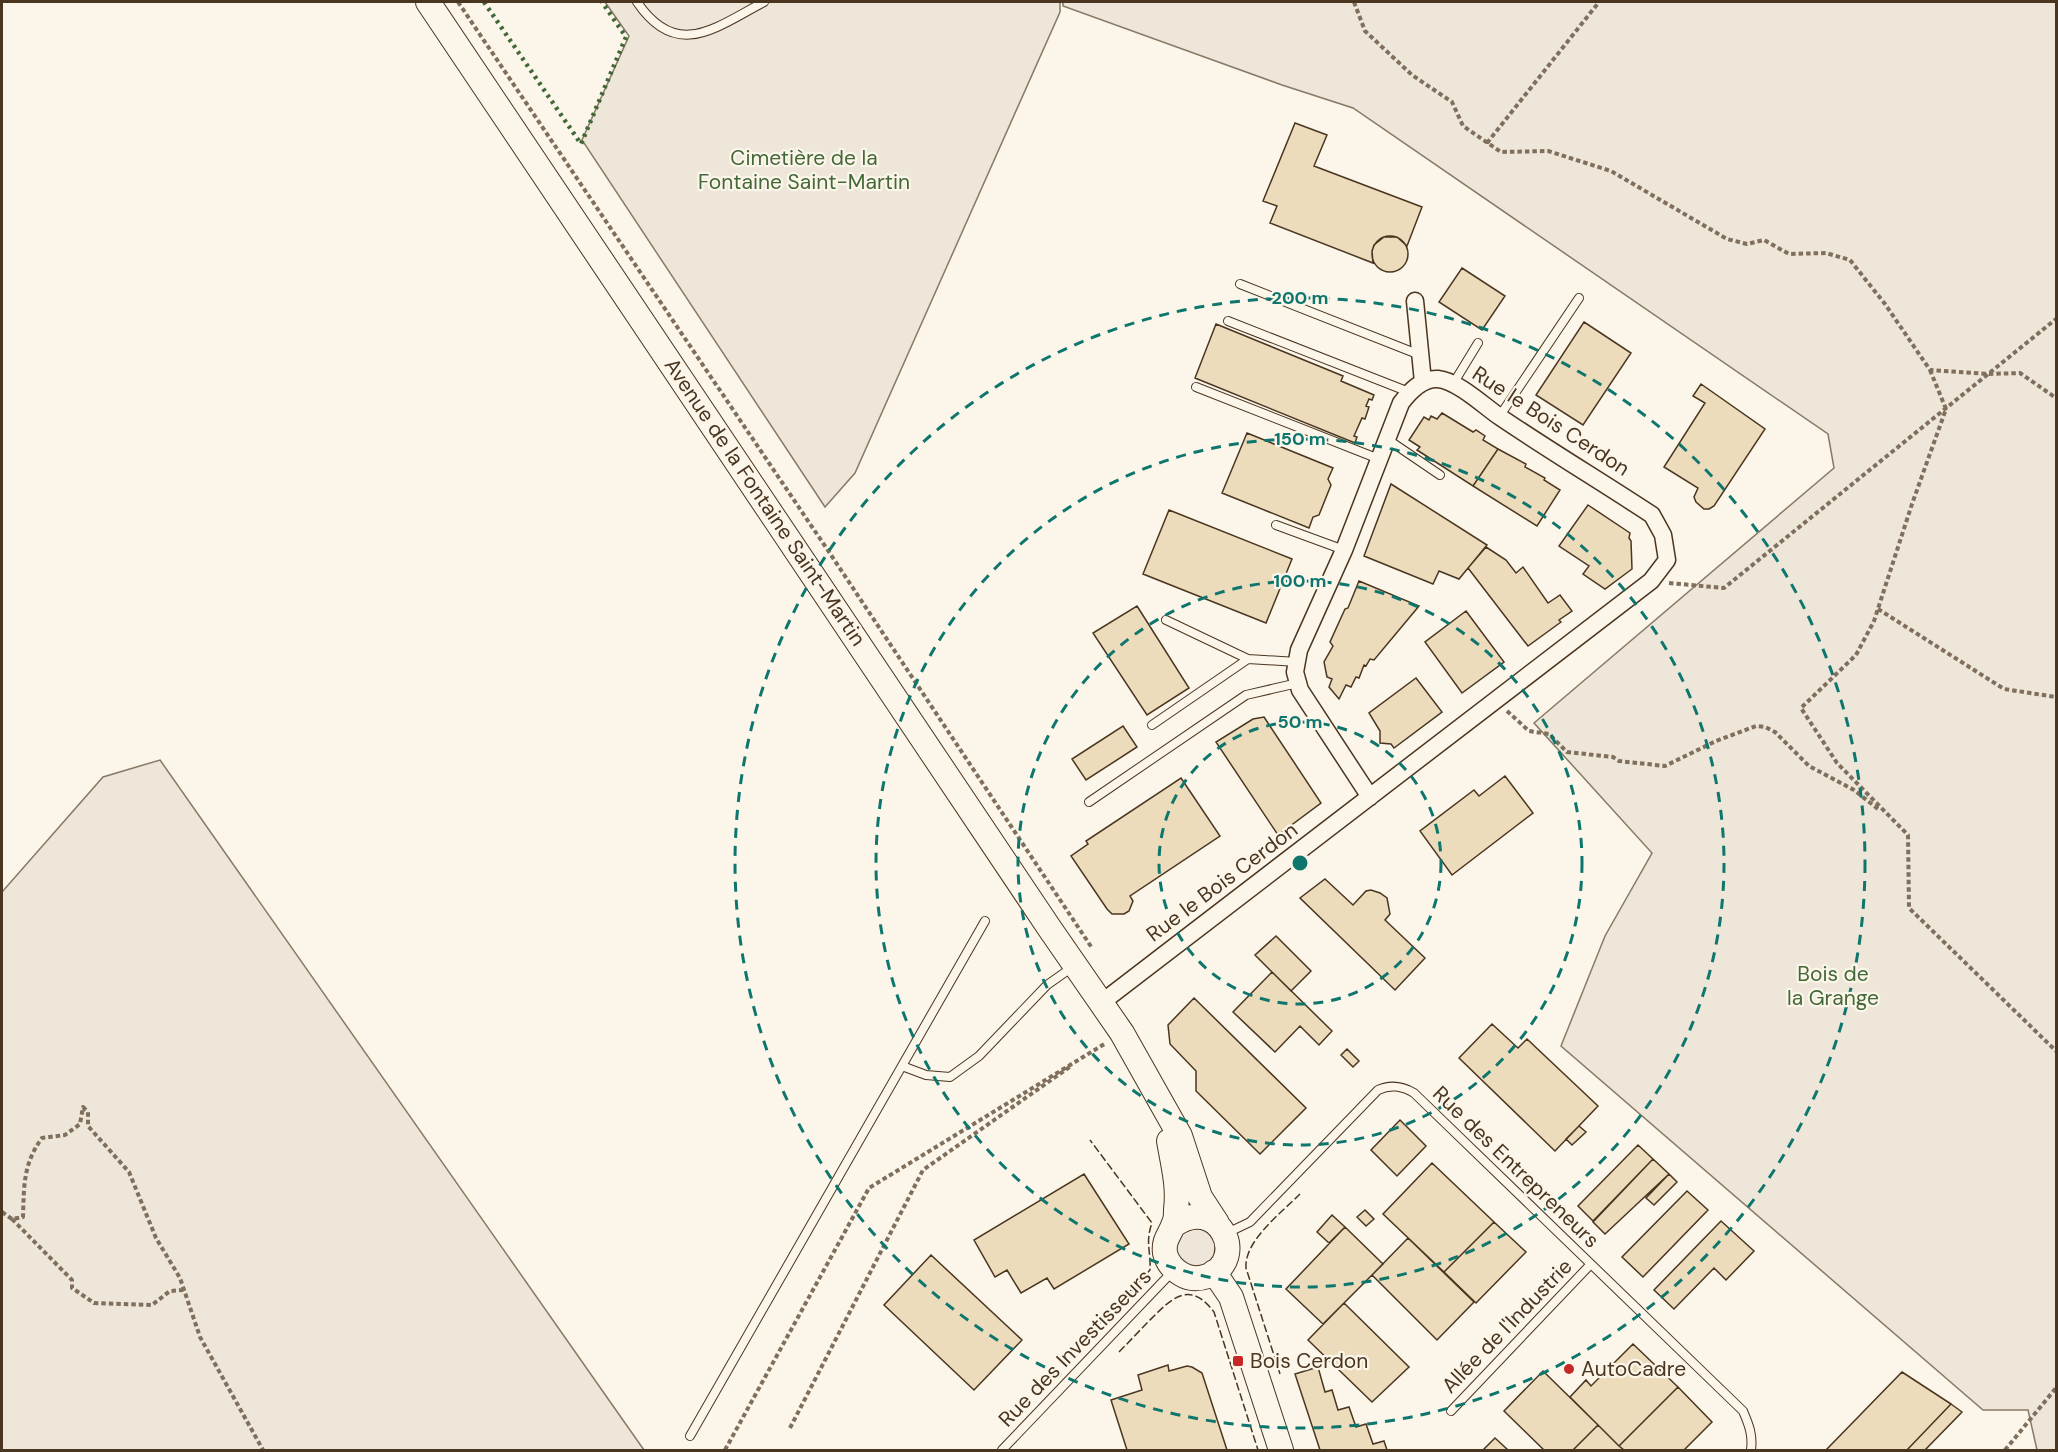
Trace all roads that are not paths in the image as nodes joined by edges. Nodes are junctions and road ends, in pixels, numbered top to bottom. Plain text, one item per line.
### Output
1 (428, 2) edge
2 (637, 2) edge
3 (764, 2) edge
4 (1240, 284) dead end
5 (1579, 297) dead end
6 (1415, 301) dead end
7 (1228, 321) dead end
8 (1478, 343) dead end
9 (1420, 355) junction
10 (1453, 384) junction
11 (1196, 387) dead end
12 (1416, 387) junction
13 (1499, 417) junction
14 (1387, 439) junction
15 (1379, 459) junction
16 (1440, 475) dead end
17 (1276, 525) dead end
18 (1344, 549) junction
19 (1166, 620) dead end
20 (1248, 659) junction
21 (1297, 662) junction
22 (1298, 683) junction
23 (1152, 725) dead end
24 (1370, 797) junction
25 (1089, 802) dead end
26 (985, 921) dead end
27 (1074, 965) junction
28 (1101, 1003) junction
29 (902, 1065) junction
30 (1165, 1112) junction
31 (1174, 1225) junction
32 (1221, 1229) junction
33 (1590, 1265) junction
34 (1174, 1270) junction
35 (1214, 1272) junction
36 (1451, 1412) dead end
37 (690, 1436) dead end
38 (1002, 1450) edge
39 (1281, 1450) edge
40 (1750, 1450) edge

1 - 27 main road, Avenue de la Fontaine Saint-Martin
2 - 3 lane
4 - 9 lane
5 - 13 lane
6 - 9 street
7 - 12 lane
8 - 10 lane
9 - 12 street
10 - 12 street, Rue le Bois Cerdon
10 - 13 street, Rue le Bois Cerdon
11 - 15 lane
12 - 14 street
13 - 24 street, Rue le Bois Cerdon
14 - 15 street
14 - 16 lane
15 - 18 street
17 - 18 lane
18 - 21 street
19 - 20 lane
20 - 21 lane
20 - 23 lane
21 - 22 street
22 - 24 street
22 - 25 lane
24 - 28 street, Rue le Bois Cerdon
26 - 29 lane
27 - 28 main road, Avenue de la Fontaine Saint-Martin
27 - 29 lane
28 - 30 main road, Avenue de la Fontaine Saint-Martin
29 - 37 lane
30 - 31 main road
30 - 32 main road, Avenue de la Fontaine Saint-Martin
31 - 32 main road
31 - 34 main road
32 - 33 lane, Rue des Entrepreneurs
32 - 35 main road
33 - 36 lane, Allée de l'Industrie
33 - 40 lane, Rue des Entrepreneurs
34 - 35 main road
34 - 38 lane, Rue des Investisseurs
35 - 39 main road

